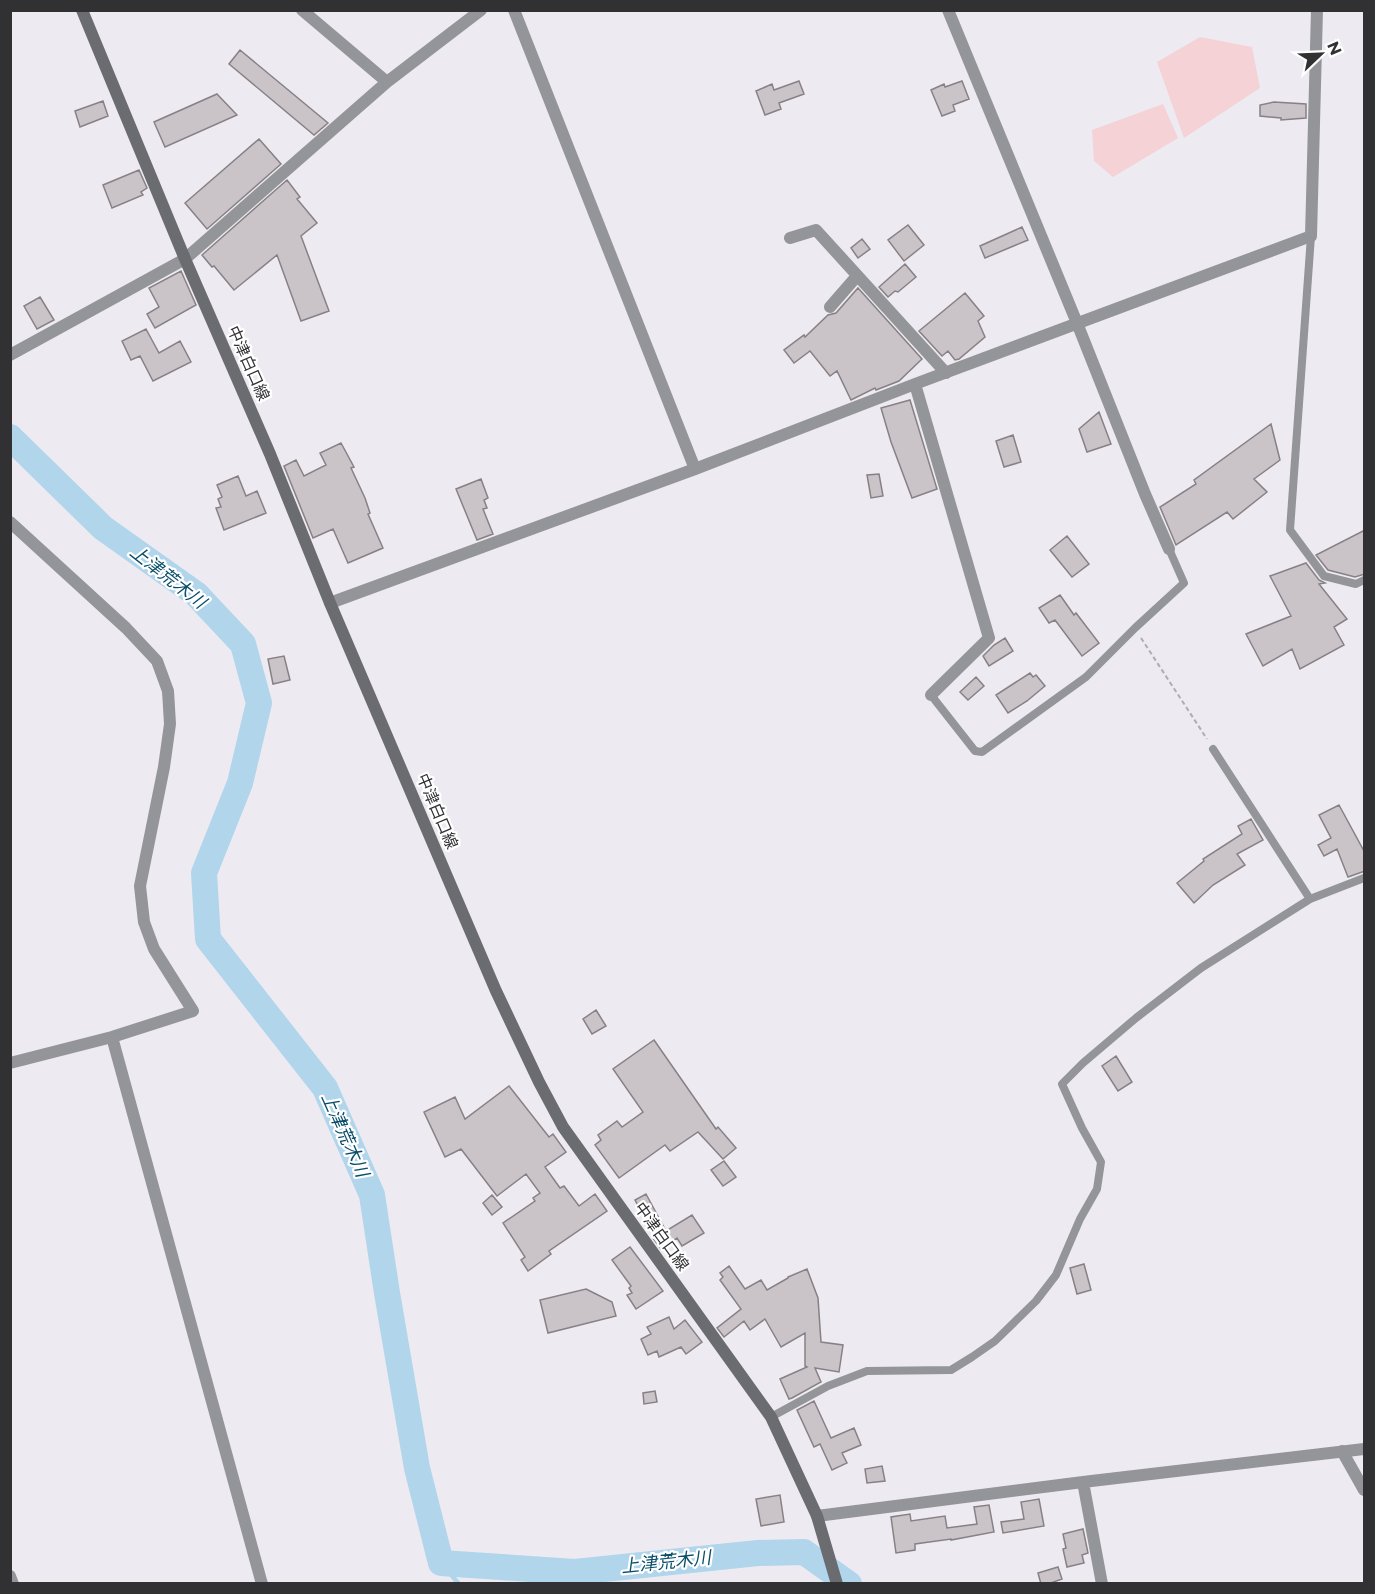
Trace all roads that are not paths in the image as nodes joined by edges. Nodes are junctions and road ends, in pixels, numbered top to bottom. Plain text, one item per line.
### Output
1 (82, 10) edge
2 (302, 10) edge
3 (482, 10) edge
4 (514, 10) edge
5 (948, 10) edge
6 (1317, 10) edge
7 (387, 82) junction
8 (1311, 236) junction
9 (790, 238) dead end
10 (185, 259) junction
11 (857, 276) junction
12 (830, 307) dead end
13 (1077, 323) junction
14 (10, 355) edge
15 (946, 373) junction
16 (915, 384) junction
17 (694, 469) junction
18 (10, 522) edge
19 (1169, 549) joint
20 (1365, 580) edge
21 (330, 603) junction
22 (931, 695) joint
23 (1213, 749) road end
24 (1365, 878) edge
25 (1310, 899) junction
26 (112, 1037) junction
27 (10, 1063) edge
28 (771, 1417) junction
29 (1365, 1449) edge
30 (1342, 1451) junction
31 (1083, 1482) junction
32 (1365, 1490) edge
33 (817, 1516) junction
34 (10, 1576) edge
35 (13, 1584) edge
36 (262, 1584) edge
37 (837, 1584) edge
38 (1102, 1584) edge

1 - 10 main road, 中津白口線
2 - 7 street
3 - 7 street
4 - 17 street
5 - 13 street
6 - 8 street
7 - 10 street
8 - 13 street
8 - 20 lane
9 - 11 street
10 - 14 street
10 - 21 main road, 中津白口線
11 - 12 street
11 - 15 street
13 - 15 street
13 - 19 street
15 - 16 street
16 - 17 street
16 - 22 street
17 - 21 street
18 - 26 street
19 - 22 lane
21 - 28 main road, 中津白口線
23 - 25 lane
24 - 25 lane
25 - 28 lane
26 - 27 street
26 - 36 street
28 - 33 main road, 中津白口線
29 - 30 street
30 - 31 street
30 - 32 street
31 - 33 street
31 - 38 street
33 - 37 main road, 中津白口線
34 - 35 street

